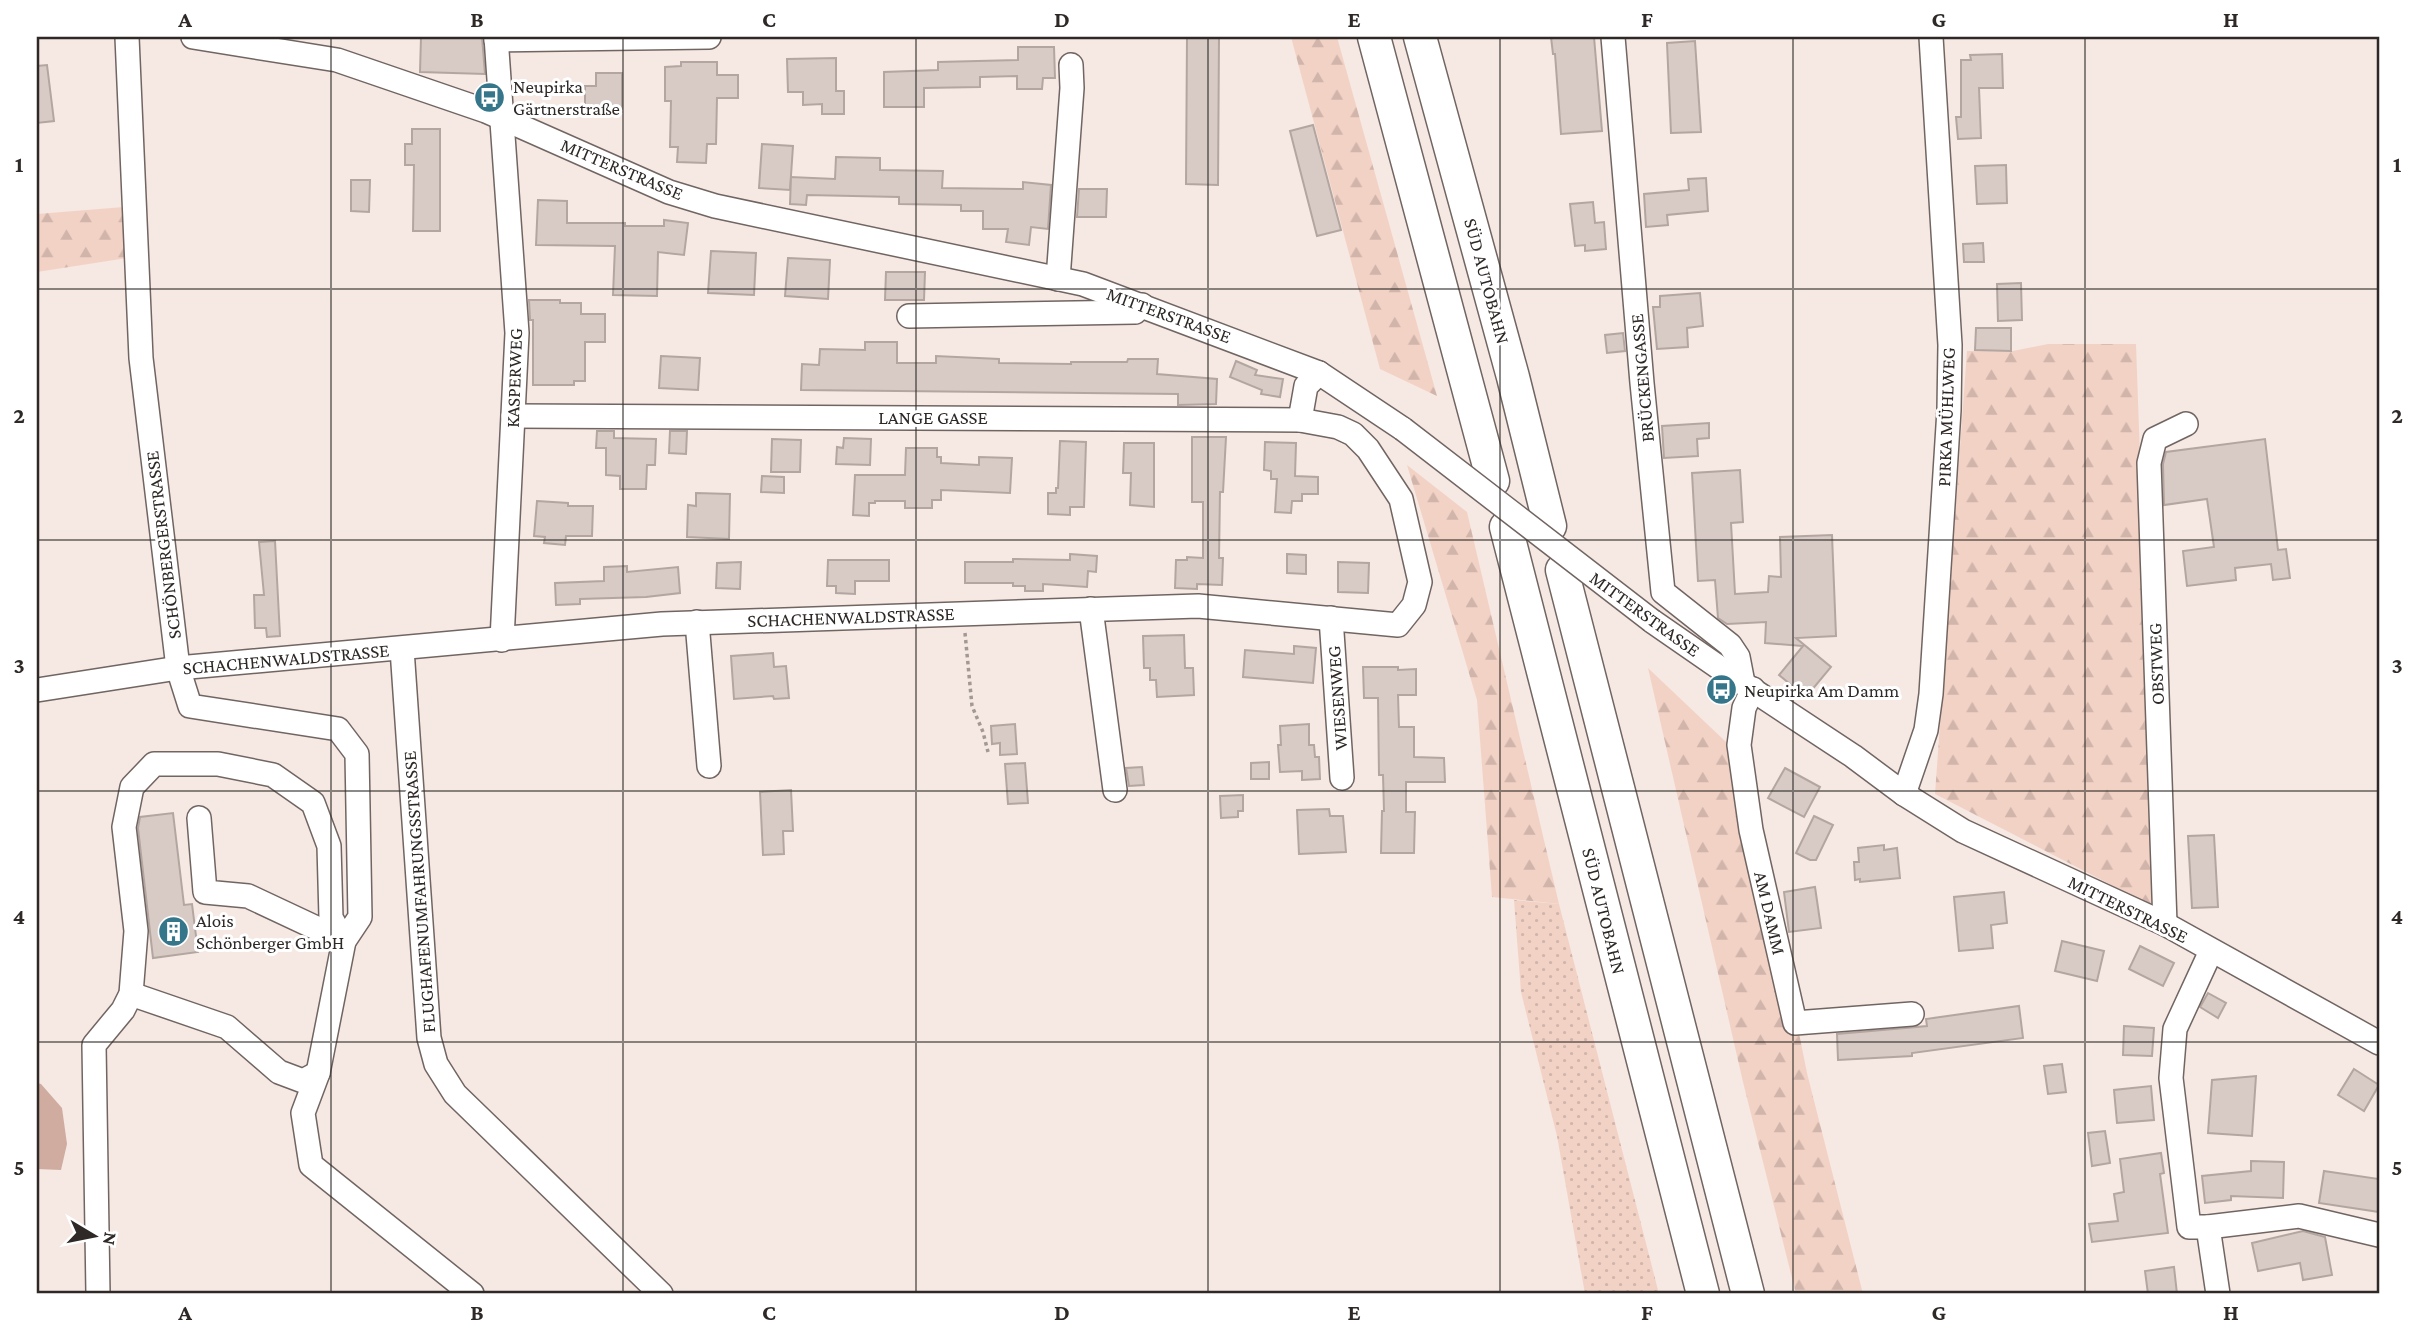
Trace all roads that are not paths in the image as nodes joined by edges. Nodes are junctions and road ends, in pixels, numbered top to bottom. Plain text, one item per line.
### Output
1 (127, 37) edge
2 (193, 37) edge
3 (709, 37) edge
4 (1374, 37) edge
5 (1420, 37) edge
6 (1613, 37) edge
7 (1931, 37) edge
8 (496, 38) edge
9 (1071, 65) dead end
10 (501, 117) junction
11 (1058, 279) junction
12 (1142, 306) junction
13 (909, 316) dead end
14 (1319, 373) junction
15 (513, 416) junction
16 (1300, 420) junction
17 (2186, 424) dead end
18 (1493, 481) dead end
19 (1550, 526) dead end
20 (1506, 527) dead end
21 (1562, 570) dead end
22 (1091, 609) junction
23 (1331, 618) junction
24 (697, 622) junction
25 (502, 640) junction
26 (402, 649) junction
27 (178, 668) junction
28 (1748, 686) junction
29 (37, 690) edge
30 (709, 765) dead end
31 (1342, 778) dead end
32 (1115, 790) dead end
33 (1904, 794) junction
34 (199, 818) dead end
35 (2165, 924) junction
36 (344, 941) junction
37 (2211, 951) junction
38 (131, 994) junction
39 (1912, 1014) dead end
40 (2379, 1043) edge
41 (318, 1073) junction
42 (2208, 1227) junction
43 (2379, 1235) edge
44 (98, 1294) edge
45 (472, 1294) edge
46 (661, 1294) edge
47 (1703, 1294) edge
48 (1748, 1294) edge
49 (2218, 1294) edge

1 - 27 street, SCHÖNBERGERSTRASSE
2 - 10 street, MITTERSTRASSE
3 - 8 street
4 - 18 highway
5 - 19 highway, SÜD AUTOBAHN
6 - 28 street, BRÜCKENGASSE
7 - 33 street, PIRKA MÜHLWEG
8 - 10 street, KASPERWEG
9 - 11 street
10 - 11 street, MITTERSTRASSE
10 - 15 street, KASPERWEG
11 - 12 street, MITTERSTRASSE
12 - 13 street
12 - 14 street, MITTERSTRASSE
14 - 16 street
14 - 28 street, MITTERSTRASSE, bridge
15 - 16 street, LANGE GASSE
15 - 25 street, KASPERWEG
16 - 23 street, SCHACHENWALDSTRASSE
17 - 35 street, OBSTWEG
20 - 47 highway, SÜD AUTOBAHN
21 - 48 highway
22 - 23 street, SCHACHENWALDSTRASSE
22 - 24 street, SCHACHENWALDSTRASSE
22 - 32 street
23 - 31 street, WIESENWEG
24 - 25 street, SCHACHENWALDSTRASSE
24 - 30 street
25 - 26 street, SCHACHENWALDSTRASSE
26 - 27 street, SCHACHENWALDSTRASSE
26 - 46 street, FLUGHAFENUMFAHRUNGSSTRASSE
27 - 29 street, SCHACHENWALDSTRASSE
27 - 36 street, SCHÖNBERGERSTRASSE
28 - 33 street, MITTERSTRASSE
28 - 39 street, AM DAMM
33 - 35 street, MITTERSTRASSE
34 - 36 street
35 - 37 street, MITTERSTRASSE
36 - 38 street
36 - 41 street
37 - 40 street, MITTERSTRASSE
37 - 42 street
38 - 41 street
38 - 44 street
41 - 45 street
42 - 43 street
42 - 49 street

